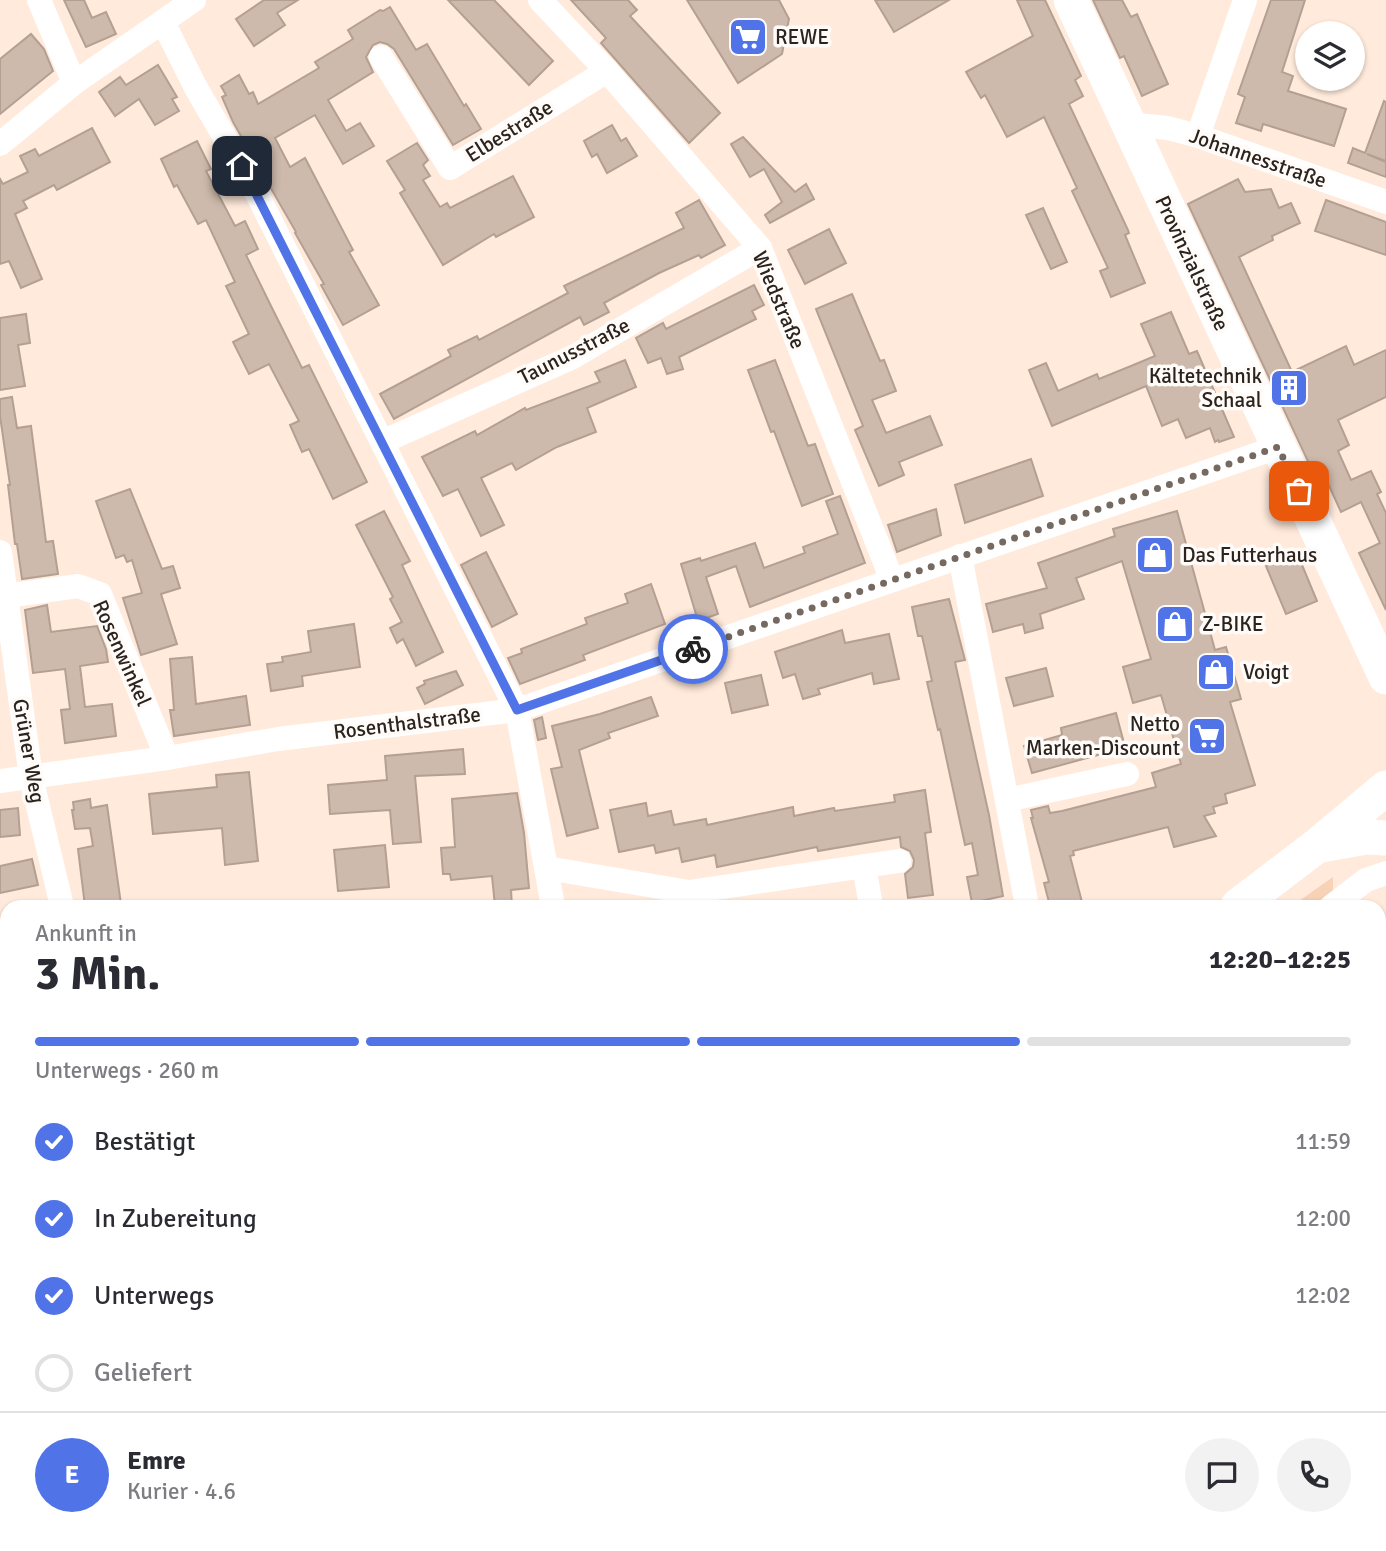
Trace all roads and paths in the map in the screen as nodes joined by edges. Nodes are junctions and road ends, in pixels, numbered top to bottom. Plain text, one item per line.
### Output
1 (39, 0) edge
2 (194, 0) edge
3 (541, 0) edge
4 (1071, 0) edge
5 (1245, 0) edge
6 (163, 22) junction
7 (381, 57) dead end
8 (607, 71) junction
9 (74, 83) junction
10 (1128, 124) junction
11 (1198, 136) junction
12 (0, 144) edge
13 (1386, 202) edge
14 (760, 248) junction
15 (382, 442) junction
16 (1278, 447) junction
17 (0, 552) edge
18 (960, 556) junction
19 (892, 580) junction
20 (6, 596) junction
21 (1381, 660) edge
22 (517, 710) junction
23 (167, 758) junction
24 (1127, 774) dead end
25 (31, 777) junction
26 (0, 781) edge
27 (1386, 788) edge
28 (1007, 800) junction
29 (1386, 838) edge
30 (1318, 845) junction
31 (899, 861) dead end
32 (864, 866) junction
33 (547, 868) junction
34 (1386, 873) edge
35 (61, 900) edge
36 (552, 900) edge
37 (870, 900) edge
38 (1026, 900) edge
39 (1246, 900) edge
40 (1340, 900) edge

1 - 9 street
2 - 6 street
3 - 8 street, Wiedstraße
4 - 10 street, Provinzialstraße
5 - 11 street
6 - 9 street
6 - 15 street
7 - 8 street, Elbestraße
8 - 14 street, Wiedstraße
9 - 12 street
10 - 11 street, Johannesstraße
10 - 16 street, Provinzialstraße
11 - 13 street, Johannesstraße
14 - 15 street, Taunusstraße
14 - 19 street, Wiedstraße
15 - 22 street
16 - 18 street, Rosenthalstraße
16 - 21 street, Provinzialstraße
17 - 20 street, Grüner Weg
18 - 19 street, Rosenthalstraße
18 - 28 street
19 - 22 street, Rosenthalstraße
20 - 23 street, Rosenwinkel
20 - 25 street, Grüner Weg
22 - 23 street, Rosenthalstraße
22 - 33 street
23 - 25 street, Rosenthalstraße
24 - 28 street
25 - 26 street, Rosenthalstraße
25 - 35 street, Grüner Weg
27 - 30 street
28 - 38 street
29 - 30 street
30 - 39 street
31 - 32 street
32 - 33 street
32 - 37 street
33 - 36 street
34 - 40 street

